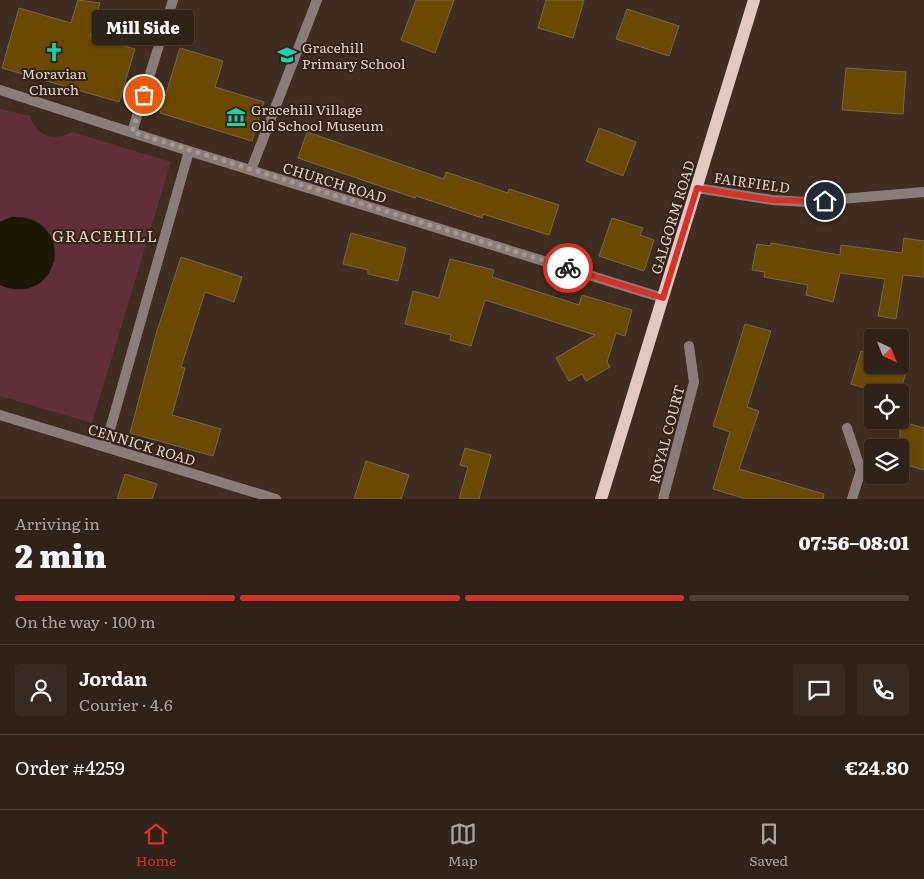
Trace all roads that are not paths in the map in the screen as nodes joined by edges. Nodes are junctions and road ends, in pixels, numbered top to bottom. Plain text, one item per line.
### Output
1 (173, 0) edge
2 (317, 0) edge
3 (754, 0) edge
4 (0, 90) edge
5 (132, 132) junction
6 (189, 151) junction
7 (251, 170) junction
8 (697, 188) junction
9 (924, 192) edge
10 (663, 298) junction
11 (689, 346) dead end
12 (0, 415) edge
13 (847, 428) dead end
14 (105, 447) junction
15 (276, 499) edge
16 (601, 499) edge
17 (663, 499) edge
18 (852, 499) edge

1 - 5 street
2 - 7 street
3 - 8 main road, GALGORM ROAD
4 - 5 street, CHURCH ROAD
5 - 6 street, CHURCH ROAD
6 - 7 street, CHURCH ROAD
6 - 14 street
7 - 10 street, CHURCH ROAD
8 - 9 street, FAIRFIELD
8 - 10 main road, GALGORM ROAD
10 - 16 main road, GALGORM ROAD
11 - 17 street, ROYAL COURT
12 - 14 street, CENNICK ROAD
13 - 18 street
14 - 15 street, CENNICK ROAD

